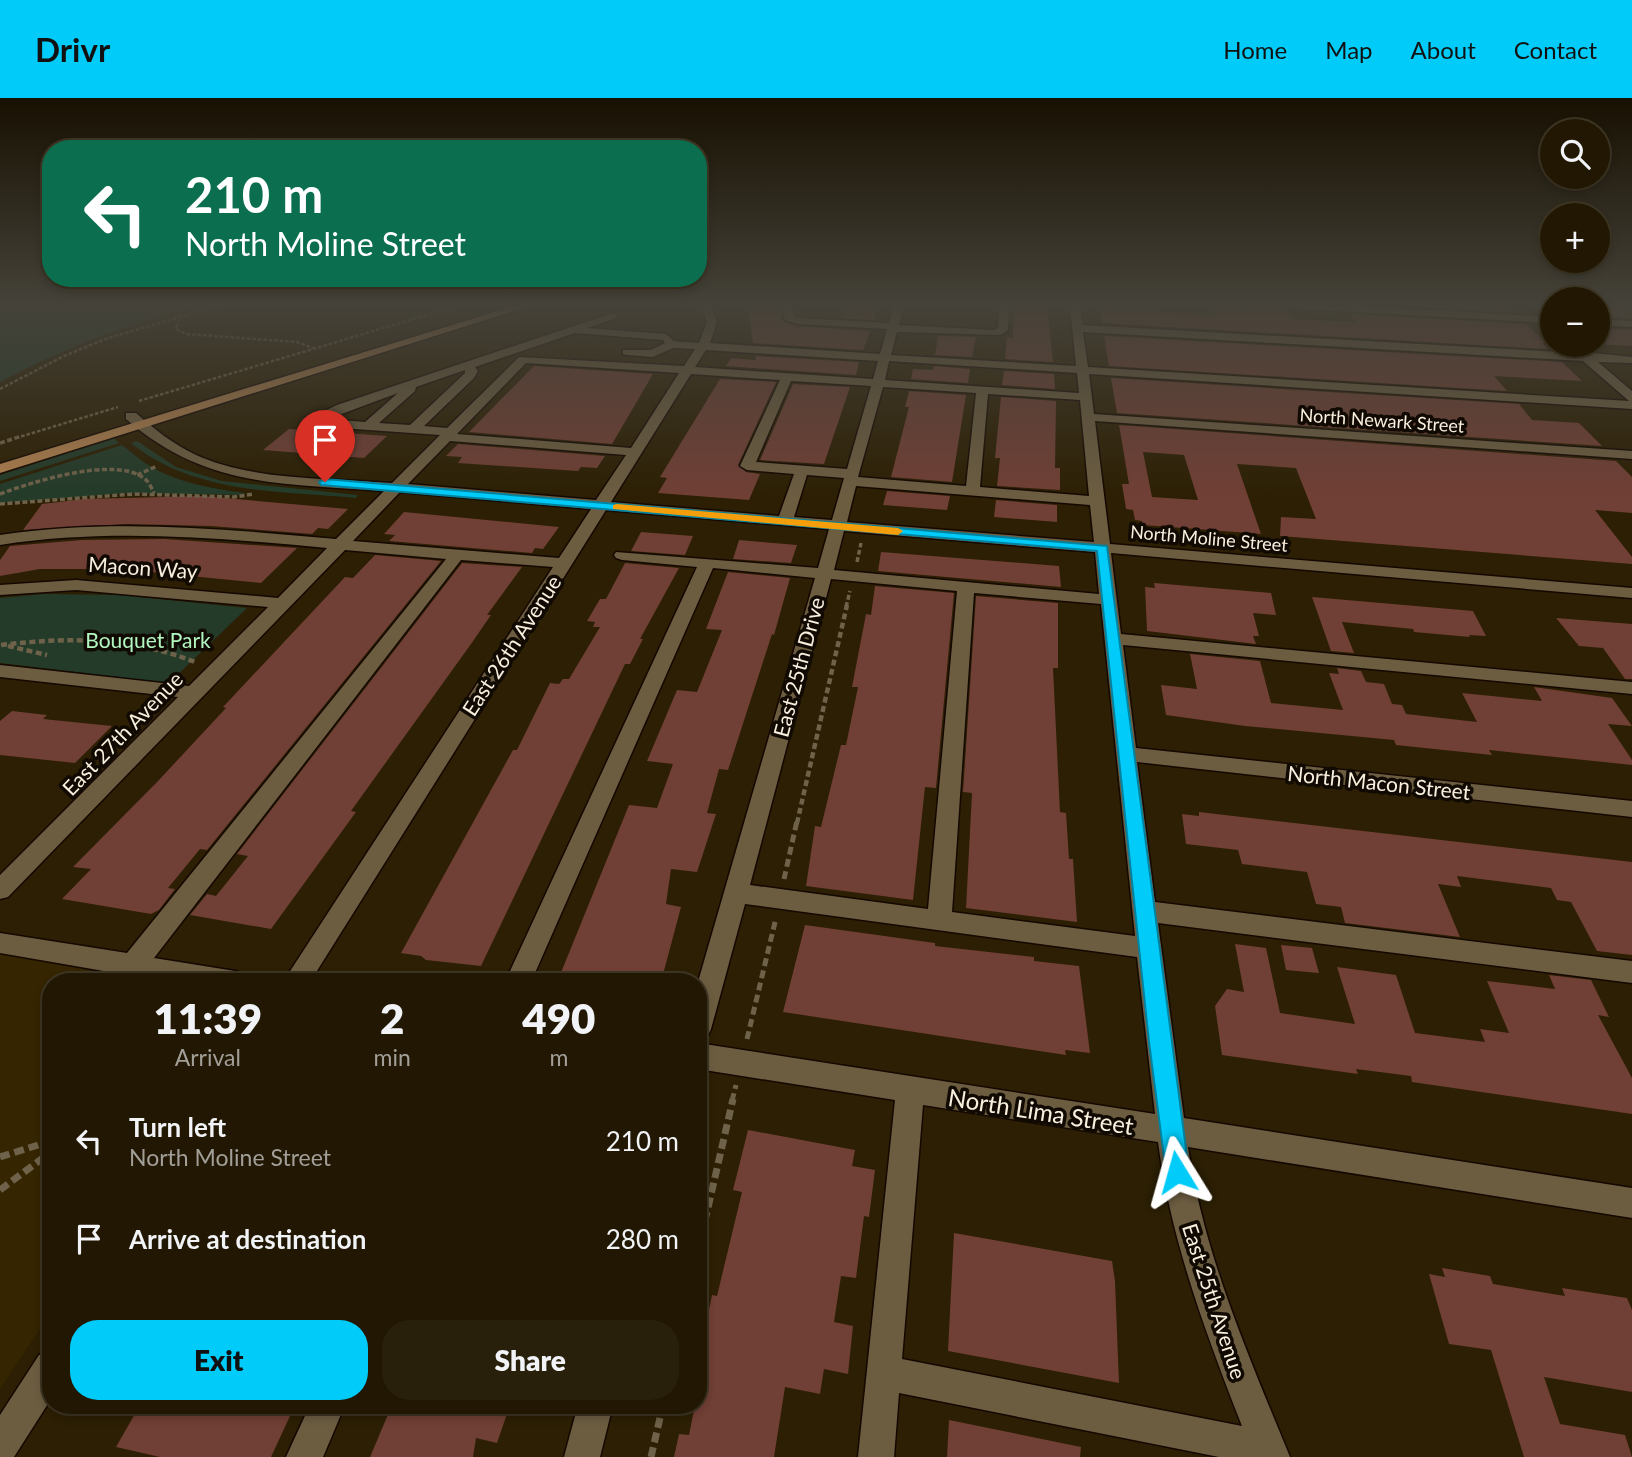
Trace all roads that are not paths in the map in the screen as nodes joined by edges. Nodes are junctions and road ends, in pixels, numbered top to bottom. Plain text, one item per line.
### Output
1 (275, 369) edge
2 (290, 369) edge
3 (456, 369) edge
4 (471, 369) edge
5 (513, 369) edge
6 (678, 369) edge
7 (880, 369) edge
8 (1074, 369) edge
9 (1601, 369) edge
10 (687, 370) junction
11 (1082, 370) junction
12 (787, 377) junction
13 (876, 383) junction
14 (415, 384) junction
15 (982, 390) junction
16 (1086, 397) junction
17 (1632, 398) edge
18 (1632, 405) edge
19 (132, 412) junction
20 (1088, 417) junction
21 (368, 426) junction
22 (413, 430) junction
23 (447, 435) junction
24 (635, 452) junction
25 (0, 455) edge
26 (1632, 455) edge
27 (0, 469) edge
28 (802, 470) junction
29 (850, 477) junction
30 (394, 488) junction
31 (973, 491) junction
32 (1097, 502) junction
33 (600, 506) junction
34 (785, 522) junction
35 (836, 526) junction
36 (0, 540) edge
37 (339, 544) junction
38 (1102, 548) junction
39 (457, 555) junction
40 (622, 555) dead end
41 (564, 563) junction
42 (707, 563) junction
43 (823, 574) junction
44 (966, 587) junction
45 (0, 590) edge
46 (1632, 593) edge
47 (1108, 600) junction
48 (282, 603) junction
49 (1113, 639) junction
50 (0, 671) edge
51 (1632, 688) edge
52 (193, 693) junction
53 (1126, 754) junction
54 (1632, 809) edge
55 (0, 890) edge
56 (736, 893) junction
57 (1144, 911) junction
58 (939, 921) junction
59 (0, 943) edge
60 (1148, 948) junction
61 (133, 965) junction
62 (1632, 972) edge
63 (181, 973) edge
64 (302, 973) edge
65 (522, 973) edge
66 (707, 997) edge
67 (707, 1057) edge
68 (910, 1090) junction
69 (1171, 1131) junction
70 (1632, 1203) edge
71 (884, 1373) junction
72 (42, 1381) edge
73 (324, 1414) edge
74 (594, 1414) edge
75 (0, 1447) edge
76 (1271, 1453) edge
77 (304, 1457) edge
78 (582, 1457) edge
79 (876, 1457) edge

1 - 19 main road
2 - 19 main road
3 - 14 street
4 - 22 street
5 - 23 street, East 27th Avenue
6 - 10 street, East 27th Avenue
7 - 13 street, East 25th Drive
8 - 11 street
9 - 17 street
10 - 12 street, East 27th Avenue
10 - 24 street, East 26th Avenue
11 - 16 street, East 25th Avenue
11 - 18 street
12 - 13 street, East 27th Avenue
12 - 28 street
13 - 15 street, East 27th Avenue
13 - 29 street, East 25th Drive
14 - 21 street
14 - 21 street
15 - 16 street, East 27th Avenue
15 - 31 street
16 - 20 street, East 25th Avenue
19 - 25 main road
19 - 27 main road
19 - 30 street, North Moline Street
20 - 26 street, North Newark Street
20 - 32 street, East 25th Avenue
21 - 22 street
22 - 23 street
23 - 24 street
23 - 30 street, East 27th Avenue
24 - 33 street, East 26th Avenue
28 - 29 street
28 - 34 street
29 - 31 street
29 - 35 street, East 25th Drive
30 - 33 street, North Moline Street
30 - 37 street, East 27th Avenue
31 - 32 street
32 - 38 street, East 25th Avenue
33 - 34 street, North Moline Street
33 - 41 street, East 26th Avenue
34 - 35 street, North Moline Street
35 - 38 street, North Moline Street
35 - 43 street, East 25th Drive
36 - 37 street
37 - 39 street
37 - 48 street, East 27th Avenue
38 - 46 street, North Moline Street
38 - 47 street, East 25th Avenue
39 - 41 street
39 - 61 street
40 - 42 street
41 - 64 street, East 26th Avenue
42 - 43 street
42 - 65 street
43 - 44 street
43 - 56 street, East 25th Drive
44 - 47 street
44 - 58 street
45 - 48 street, Macon Way
47 - 49 street, East 25th Avenue
48 - 52 street, East 27th Avenue
49 - 51 street
49 - 53 street, East 25th Avenue
50 - 52 street
52 - 55 street, East 27th Avenue
53 - 54 street, North Macon Street
53 - 57 street, East 25th Avenue
56 - 58 street
56 - 66 street, East 25th Drive
57 - 60 street, East 25th Avenue
57 - 62 street
58 - 60 street
59 - 61 street
60 - 69 street, East 25th Avenue
61 - 63 street
67 - 68 street, North Lima Street
68 - 69 street, North Lima Street
68 - 71 street
69 - 70 street, North Lima Street
69 - 76 street, East 25th Avenue
71 - 76 street
71 - 79 street
72 - 75 street
73 - 77 street
74 - 78 street

